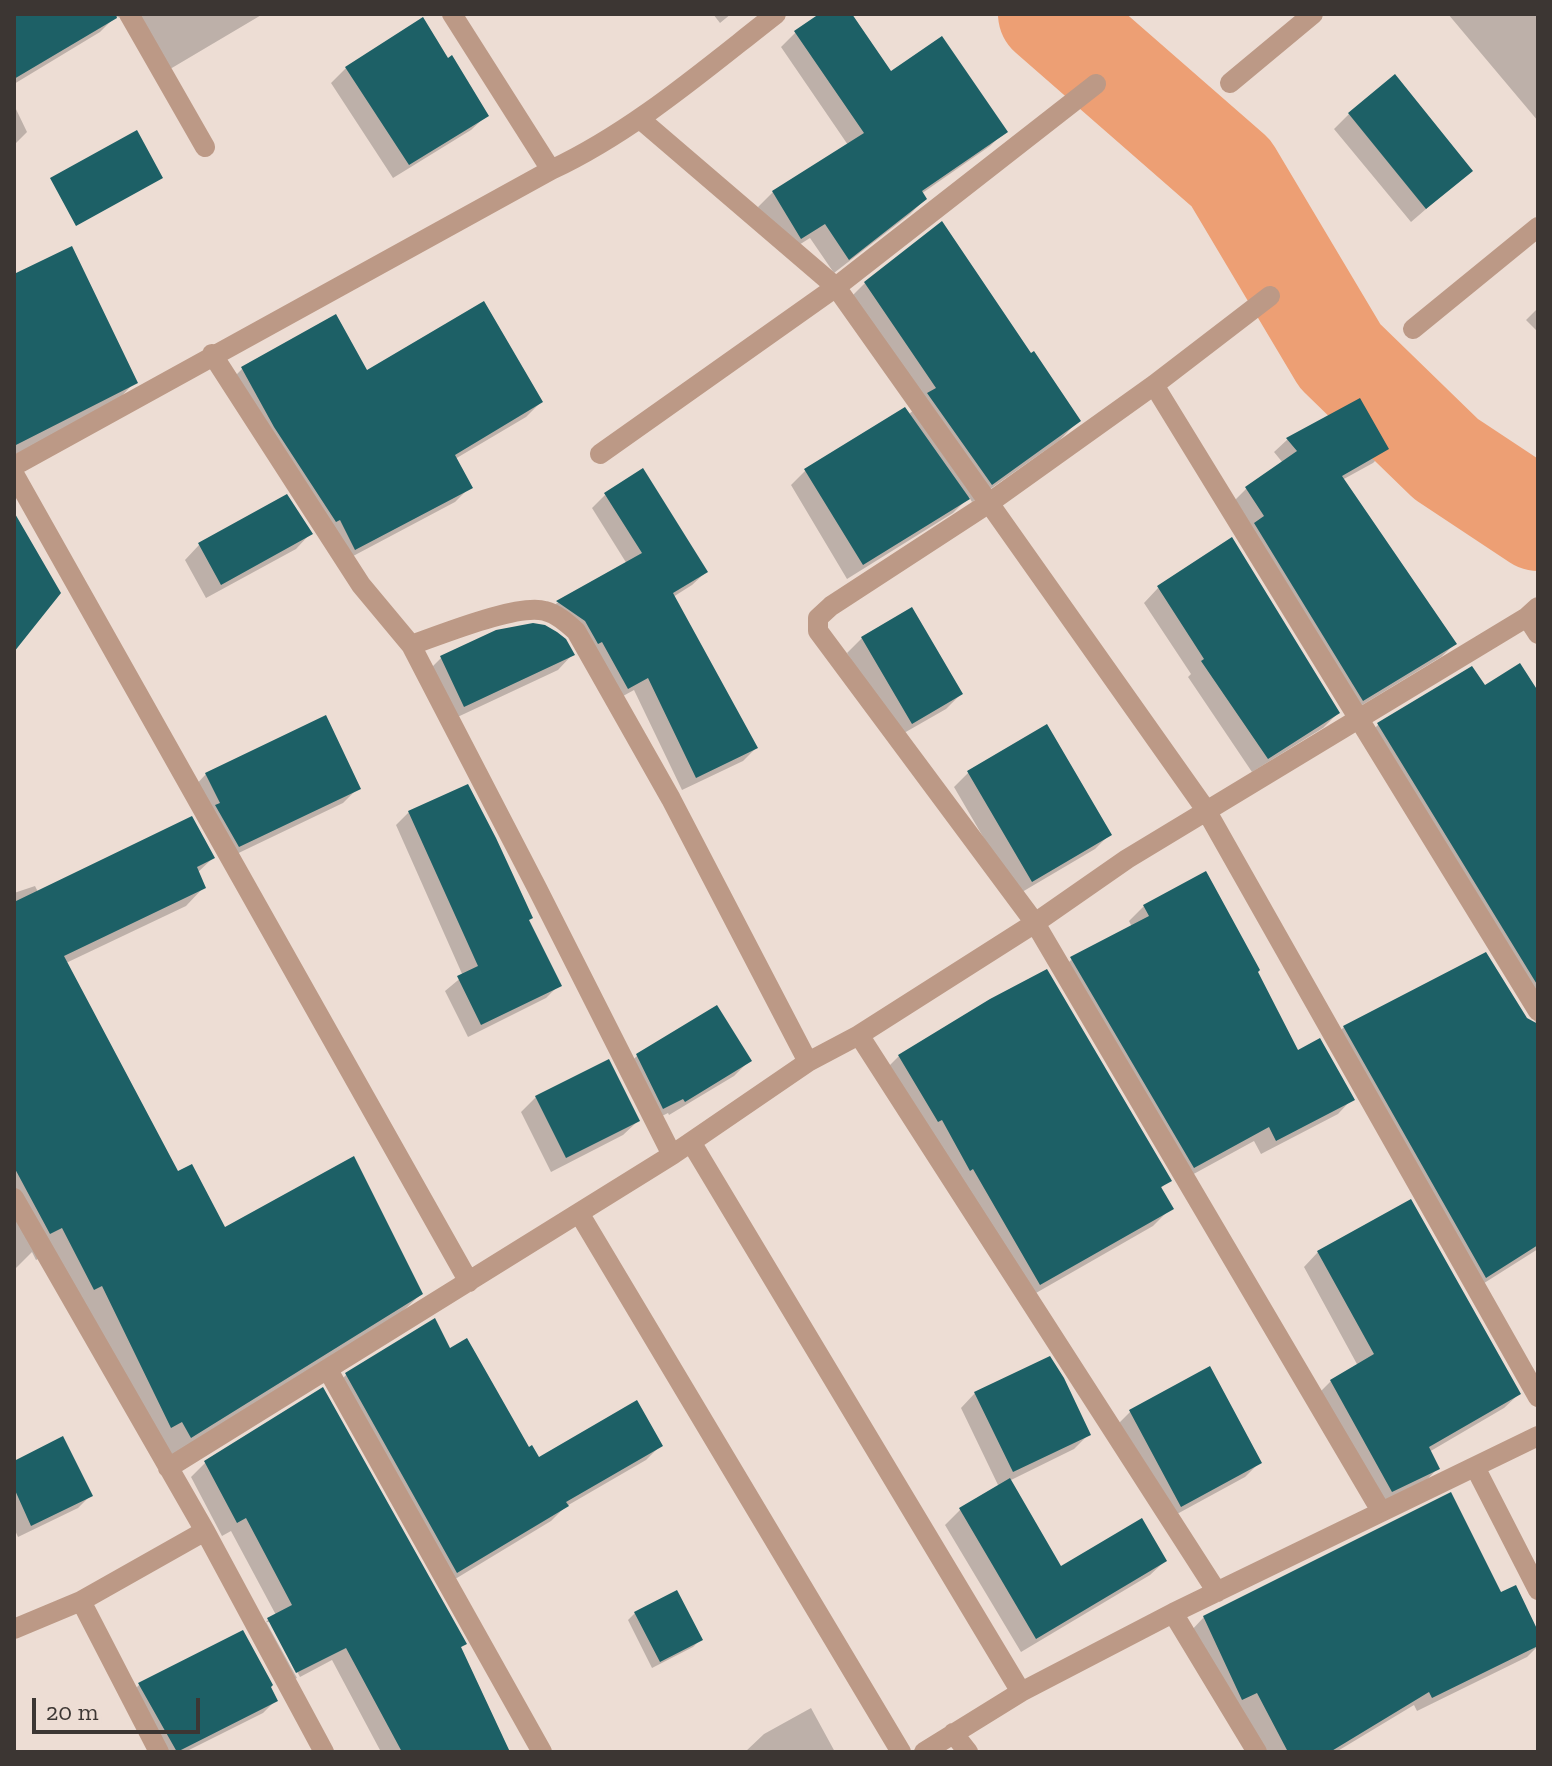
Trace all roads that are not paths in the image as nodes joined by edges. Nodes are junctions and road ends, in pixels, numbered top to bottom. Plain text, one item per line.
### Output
1 (129, 14) edge
2 (452, 14) edge
3 (776, 14) edge
4 (1313, 14) edge
5 (1230, 83) dead end
6 (1096, 84) dead end
7 (640, 119) junction
8 (205, 147) dead end
9 (551, 170) junction
10 (1538, 227) edge
11 (836, 287) junction
12 (1270, 296) dead end
13 (1413, 329) dead end
14 (212, 354) junction
15 (1154, 385) junction
16 (600, 454) dead end
17 (14, 466) edge
18 (14, 474) edge
19 (989, 503) junction
20 (1534, 619) edge
21 (411, 645) junction
22 (1358, 718) junction
23 (1206, 810) junction
24 (1035, 923) junction
25 (1538, 1011) edge
26 (859, 1035) junction
27 (808, 1062) junction
28 (691, 1142) junction
29 (672, 1155) junction
30 (14, 1198) edge
31 (579, 1213) junction
32 (469, 1282) junction
33 (328, 1370) junction
34 (1538, 1397) edge
35 (1538, 1436) edge
36 (1475, 1467) junction
37 (168, 1468) junction
38 (1381, 1511) junction
39 (205, 1531) junction
40 (1538, 1590) edge
41 (1217, 1592) junction
42 (81, 1601) junction
43 (1173, 1613) junction
44 (14, 1629) edge
45 (1021, 1692) junction
46 (953, 1733) junction
47 (159, 1752) edge
48 (324, 1752) edge
49 (542, 1752) edge
50 (901, 1752) edge
51 (924, 1752) edge
52 (968, 1752) edge
53 (1257, 1752) edge

1 - 8 street
2 - 9 street
3 - 7 street
4 - 5 street
6 - 11 street
7 - 9 street
7 - 11 street
9 - 14 street
10 - 13 street
11 - 16 street
11 - 19 street
12 - 15 street
14 - 17 street
14 - 21 street
15 - 19 street
15 - 22 street
18 - 32 street
19 - 23 street
19 - 24 street
20 - 22 street
21 - 27 street
21 - 29 street
22 - 23 street
22 - 25 street
23 - 24 street
23 - 34 street
24 - 26 street
24 - 38 street
26 - 27 street
26 - 41 street
27 - 28 street
28 - 29 street
28 - 45 street
29 - 31 street
30 - 37 street
31 - 32 street
31 - 50 street
32 - 33 street
33 - 37 street
33 - 49 street
35 - 36 street
36 - 38 street
36 - 40 street
37 - 39 street
38 - 41 street
39 - 42 street
39 - 48 street
41 - 43 street
42 - 44 street
42 - 47 street
43 - 45 street
43 - 53 street
45 - 46 street
46 - 51 street
46 - 52 street

